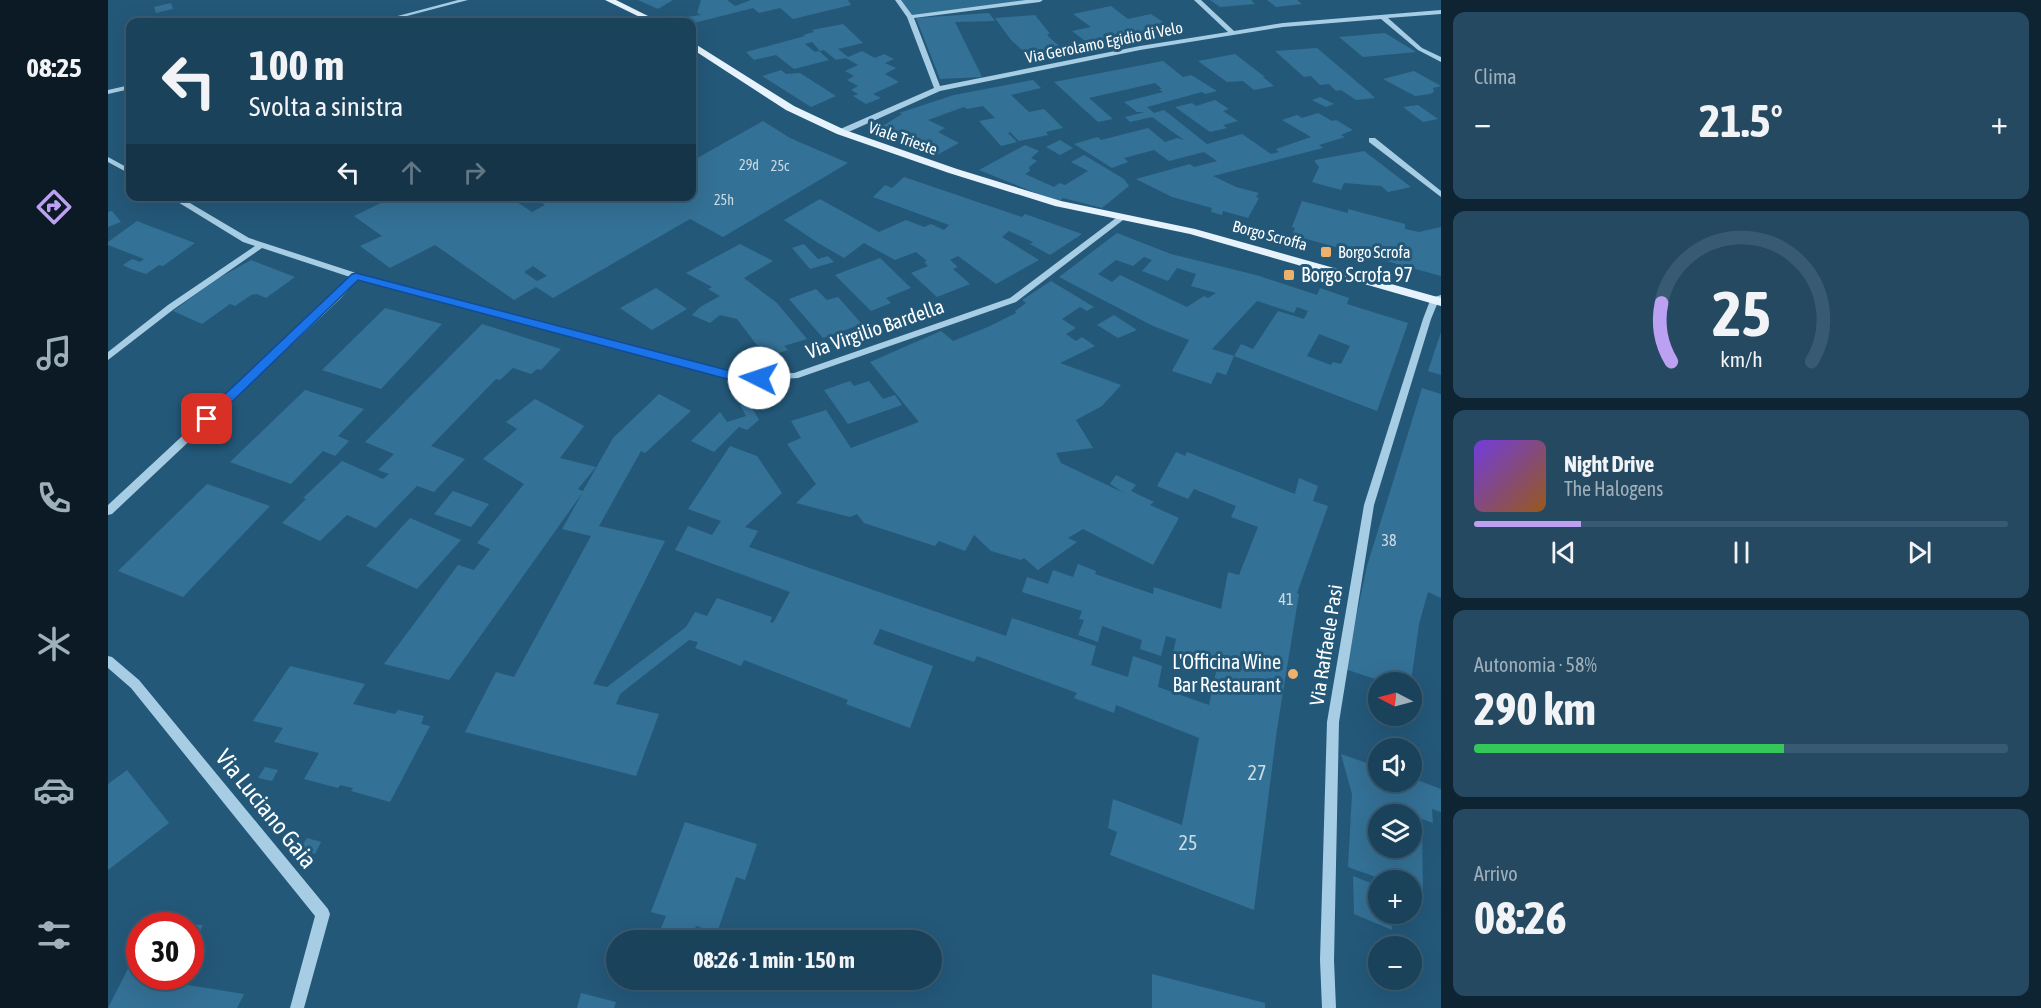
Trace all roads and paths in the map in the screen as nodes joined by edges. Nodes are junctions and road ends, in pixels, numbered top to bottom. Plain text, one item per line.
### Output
1 (465, 0) edge
2 (609, 0) edge
3 (897, 0) edge
4 (1040, 0) edge
5 (1197, 0) edge
6 (1441, 12) edge
7 (910, 17) junction
8 (1383, 17) junction
9 (394, 18) edge
10 (647, 18) edge
11 (1232, 32) junction
12 (696, 48) edge
13 (1441, 60) edge
14 (126, 88) edge
15 (938, 89) junction
16 (108, 92) edge
17 (841, 132) junction
18 (1372, 140) dead end
19 (108, 159) edge
20 (126, 170) edge
21 (1441, 195) edge
22 (180, 201) edge
23 (1123, 217) junction
24 (261, 245) junction
25 (356, 276) junction
26 (1439, 300) edge
27 (108, 357) edge
28 (108, 511) edge
29 (108, 661) edge
30 (297, 1008) edge
31 (1329, 1008) edge

1 - 9 street
2 - 10 main road
3 - 7 street
4 - 7 street
5 - 11 street
6 - 8 street, Via Gerolamo Egidio di Velo
7 - 15 street
8 - 11 street, Via Gerolamo Egidio di Velo
8 - 13 street
11 - 15 street, Via Gerolamo Egidio di Velo
12 - 17 main road, Viale Trieste
14 - 16 street
15 - 17 street, Via Gerolamo Egidio di Velo
17 - 23 main road, Viale Trieste
18 - 21 street
19 - 20 street
22 - 24 street, Via Virgilio Bardella
23 - 25 street, Via Virgilio Bardella
23 - 26 main road, Borgo Scroffa
24 - 25 street, Via Virgilio Bardella
24 - 27 street
25 - 28 street
26 - 31 street, Via Raffaele Pasi
29 - 30 street, Via Luciano Gaia

